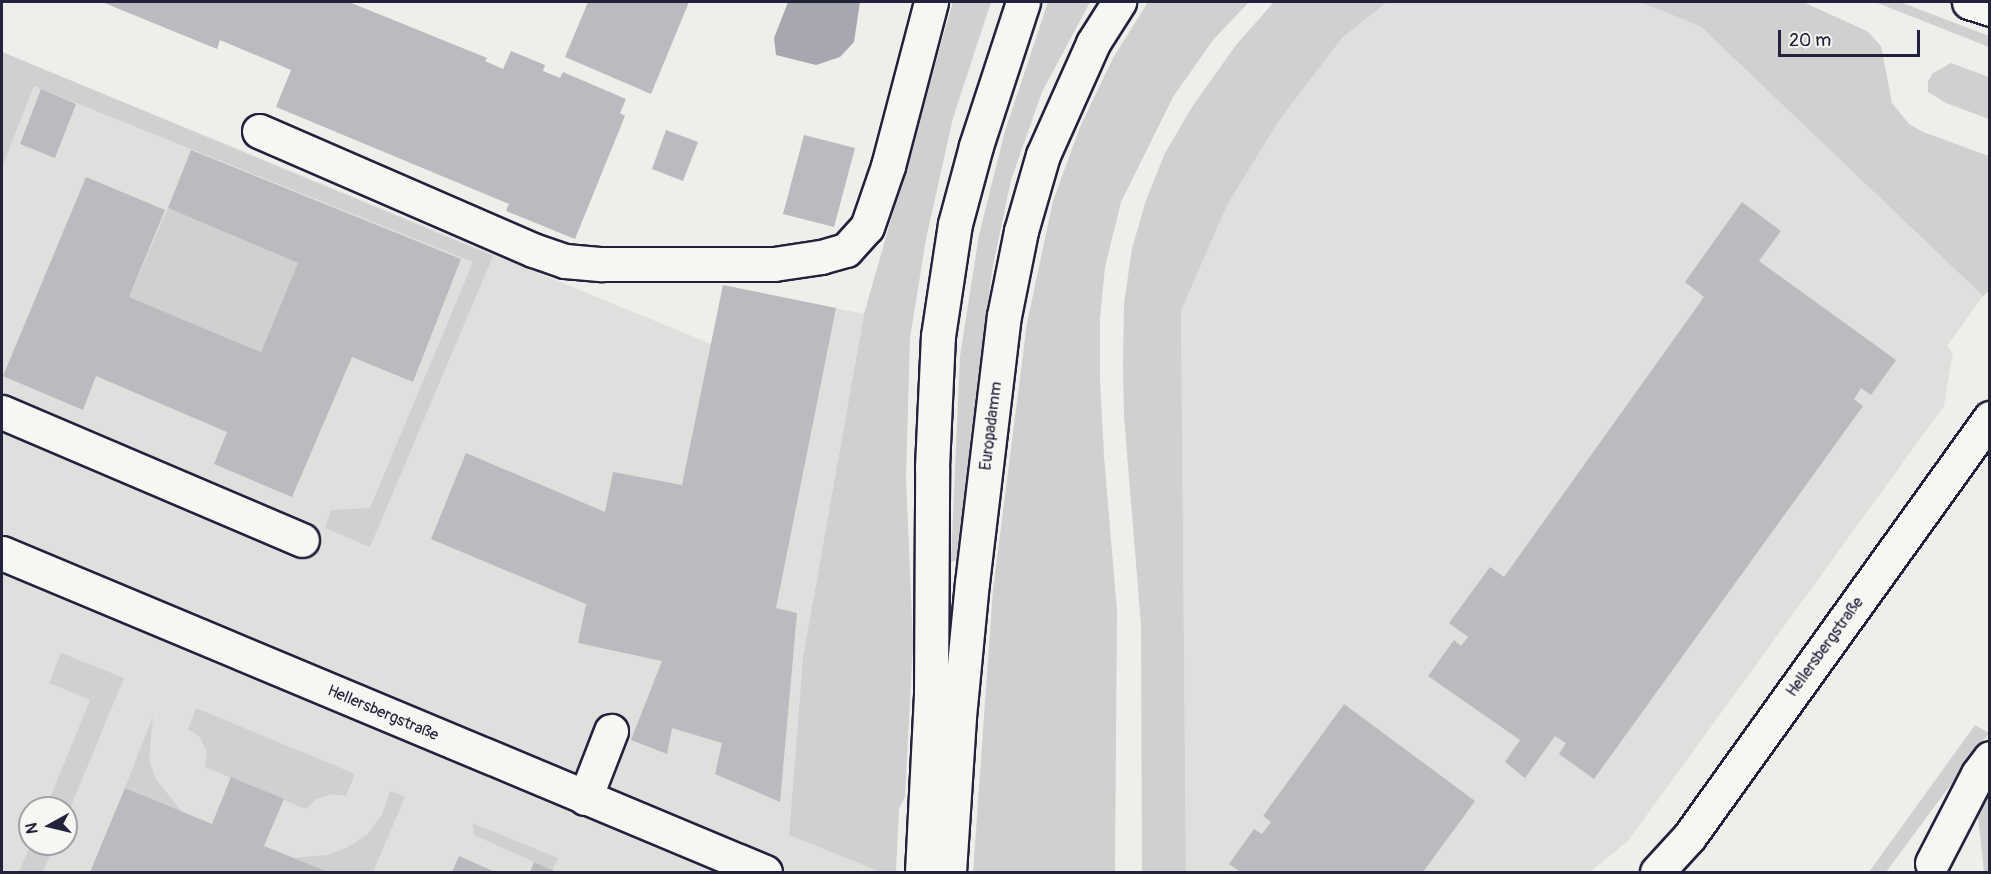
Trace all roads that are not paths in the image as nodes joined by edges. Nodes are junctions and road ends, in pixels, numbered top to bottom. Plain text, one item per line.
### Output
1 (931, 2) edge
2 (1023, 2) edge
3 (1119, 2) edge
4 (1969, 2) edge
5 (1989, 9) edge
6 (259, 131) dead end
7 (2, 411) edge
8 (1989, 418) edge
9 (302, 540) dead end
10 (2, 553) edge
11 (611, 731) dead end
12 (1989, 758) edge
13 (585, 798) junction
14 (936, 861) edge
15 (1932, 863) dead end
16 (765, 873) edge
17 (1657, 873) edge

1 - 6 main road
2 - 14 main road, Europadamm
3 - 14 main road, Europadamm
4 - 5 main road
7 - 9 main road
8 - 17 main road, Hellersbergstraße
10 - 13 main road, Hellersbergstraße
11 - 13 main road
12 - 15 main road
13 - 16 main road, Hellersbergstraße

